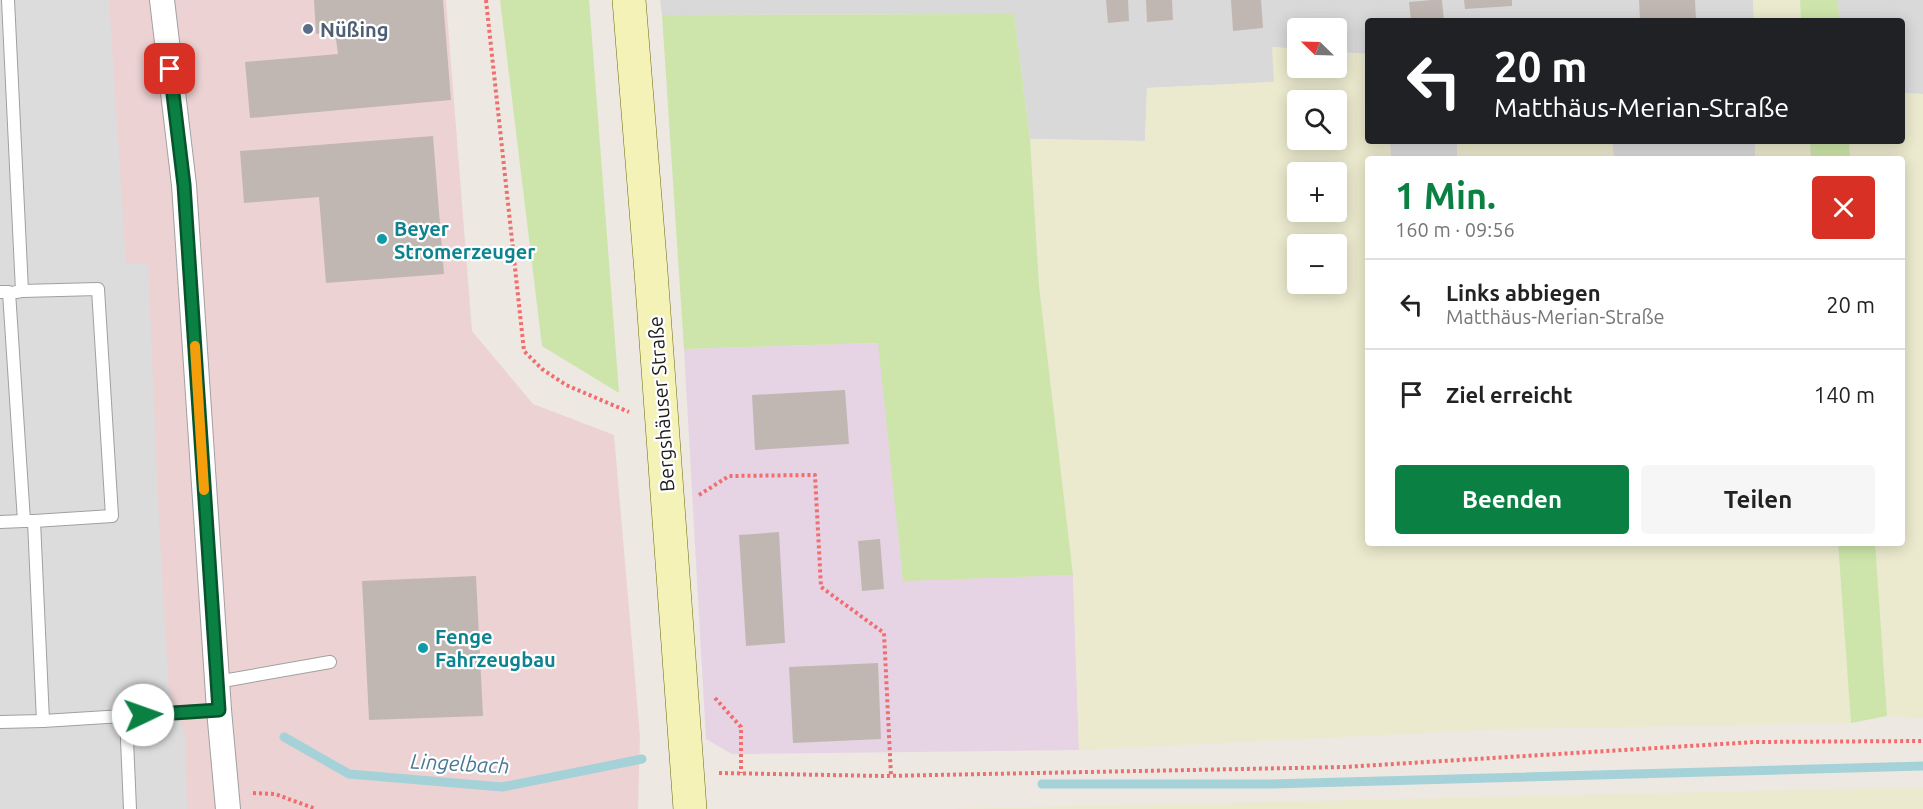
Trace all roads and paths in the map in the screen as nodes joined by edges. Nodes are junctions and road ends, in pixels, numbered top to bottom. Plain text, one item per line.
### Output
1 (8, 0) edge
2 (162, 0) edge
3 (486, 0) edge
4 (629, 0) edge
5 (22, 291) junction
6 (4, 292) edge
7 (636, 415) dead end
8 (696, 497) dead end
9 (29, 521) junction
10 (0, 522) edge
11 (330, 662) dead end
12 (217, 682) junction
13 (708, 690) dead end
14 (219, 710) junction
15 (126, 716) junction
16 (43, 721) junction
17 (0, 722) edge
18 (1923, 741) edge
19 (688, 773) junction
20 (741, 773) junction
21 (891, 776) junction
22 (227, 800) edge
23 (130, 809) edge
24 (316, 809) edge
25 (690, 809) edge

1 - 5 lane
2 - 12 street
3 - 7 path
4 - 19 main road, Bergshäuser Straße
5 - 6 lane
5 - 9 lane
6 - 9 lane
8 - 21 path
9 - 10 lane
9 - 16 lane
11 - 12 lane
12 - 14 street
13 - 20 path
14 - 15 lane
14 - 22 street
15 - 16 lane
15 - 23 lane
16 - 17 lane
18 - 21 path
19 - 20 path
19 - 25 main road, Bergshäuser Straße
20 - 21 path
22 - 24 path

